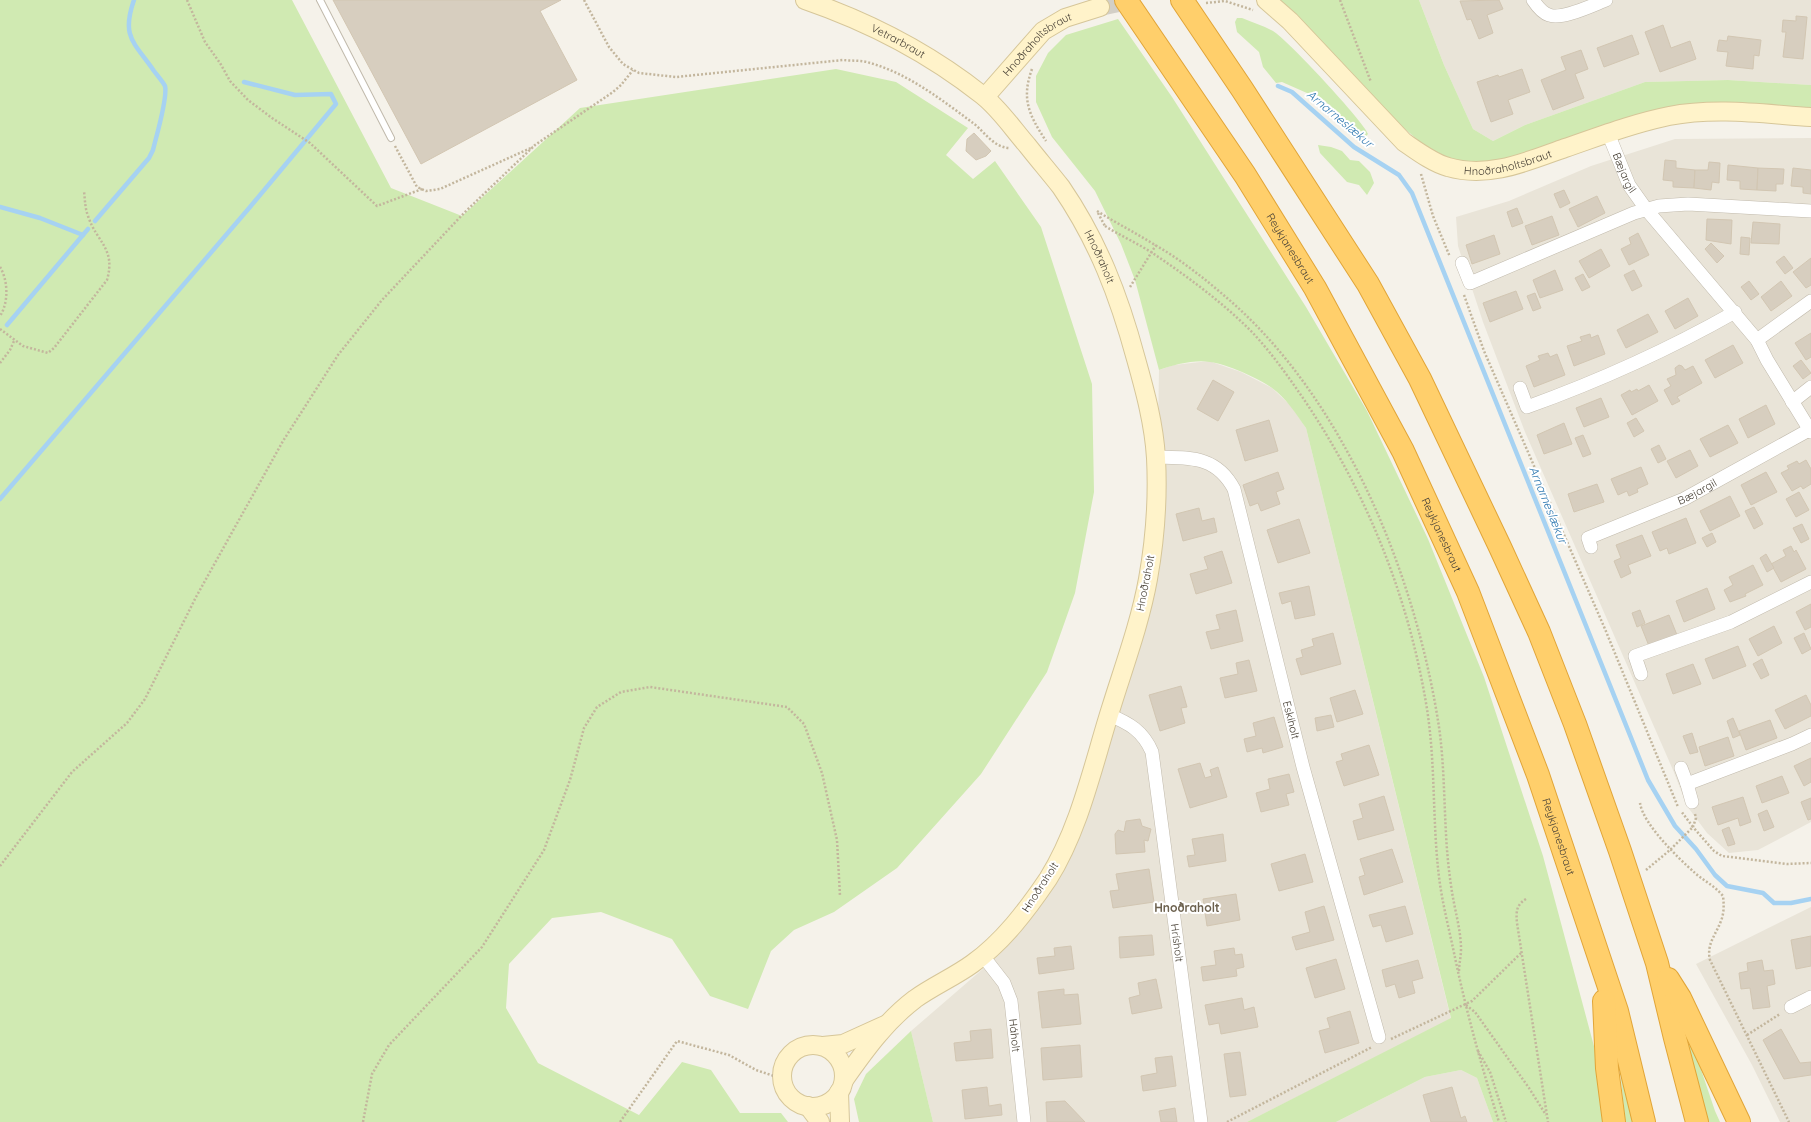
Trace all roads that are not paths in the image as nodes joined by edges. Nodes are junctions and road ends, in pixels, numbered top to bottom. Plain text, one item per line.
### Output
1 (320, 0) edge
2 (805, 0) edge
3 (1126, 0) edge
4 (1182, 0) edge
5 (1533, 0) edge
6 (1606, 0) edge
7 (1261, 6) edge
8 (1100, 7) tunnel mouth
9 (985, 97) junction
10 (1811, 117) edge
11 (1608, 133) junction
12 (391, 138) road end
13 (1646, 209) junction
14 (1811, 211) edge
15 (1457, 263) road end
16 (1811, 301) edge
17 (1735, 312) junction
18 (1758, 340) junction
19 (1811, 387) edge
20 (1520, 388) dead end
21 (1792, 402) junction
22 (1810, 431) edge
23 (1156, 457) junction
24 (1591, 547) dead end
25 (1811, 582) edge
26 (1641, 674) dead end
27 (1109, 715) junction
28 (1811, 735) edge
29 (1682, 768) dead end
30 (1687, 784) junction
31 (1692, 802) road end
32 (983, 956) junction
33 (1657, 963) junction
34 (1603, 970) junction
35 (1811, 997) edge
36 (1791, 1007) road end
37 (886, 1024) junction
38 (1381, 1041) road end
39 (823, 1046) junction
40 (842, 1086) junction
41 (808, 1106) junction
42 (820, 1122) edge
43 (840, 1122) edge
44 (1024, 1122) edge
45 (1201, 1122) edge
46 (1614, 1122) edge
47 (1644, 1122) edge
48 (1697, 1122) edge
49 (1739, 1122) edge

1 - 12 lane
2 - 9 street, Vetrarbraut
3 - 34 highway, Reykjanesbraut
4 - 33 highway
5 - 6 street
7 - 11 street, Hnoðraholtsbraut
8 - 9 street, Hnoðraholtsbraut
9 - 23 street, Hnoðraholt
10 - 11 street, Hnoðraholtsbraut
11 - 13 street, Bæjargil
13 - 14 street
13 - 15 street
13 - 17 street, Bæjargil
16 - 18 street
17 - 18 street, Bæjargil
17 - 20 street
18 - 21 street, Bæjargil
19 - 21 street
21 - 22 street, Bæjargil
22 - 24 street, Bæjargil
23 - 27 street, Hnoðraholt
23 - 38 street, Eskiholt
25 - 26 street
27 - 32 street, Hnoðraholt
27 - 45 street, Hrísholt
28 - 30 street
29 - 30 street
30 - 31 street
32 - 37 street, Hnoðraholt
32 - 44 street, Háholt
33 - 48 highway
33 - 49 highway
34 - 46 highway
34 - 47 highway, Reykjanesbraut
35 - 36 street
37 - 39 street, Hnoðraholt
37 - 40 street, Hnoðraholt
39 - 40 street
39 - 41 street
40 - 41 street
40 - 43 street
41 - 42 street

